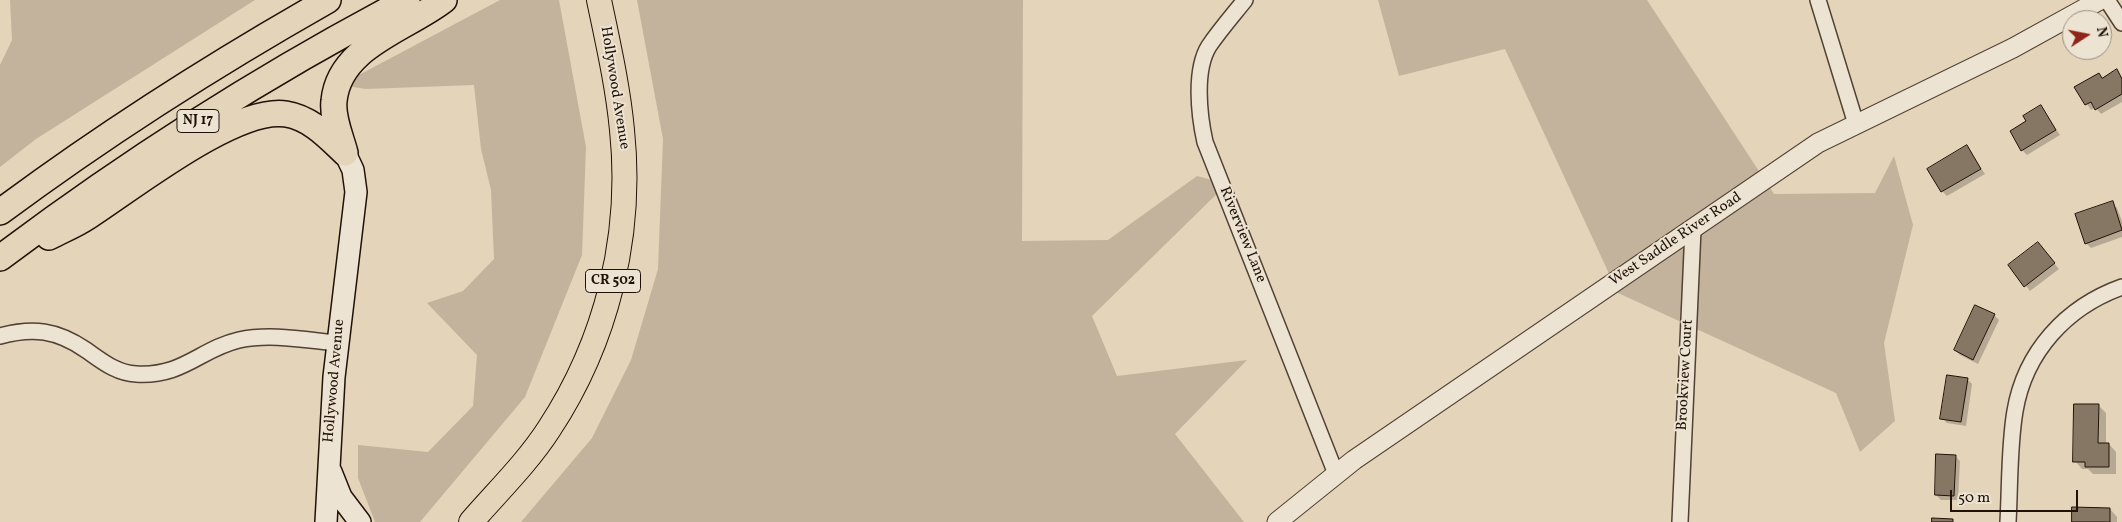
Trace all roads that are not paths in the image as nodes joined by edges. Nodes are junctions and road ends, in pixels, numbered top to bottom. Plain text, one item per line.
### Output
1 (295, 0) edge
2 (328, 0) edge
3 (407, 0) edge
4 (444, 0) edge
5 (599, 0) edge
6 (1245, 0) edge
7 (1818, 0) edge
8 (2100, 0) edge
9 (2107, 0) edge
10 (2122, 23) edge
11 (214, 66) junction
12 (1856, 124) junction
13 (345, 153) junction
14 (0, 212) edge
15 (1693, 229) junction
16 (0, 258) edge
17 (0, 262) edge
18 (2122, 287) edge
19 (0, 336) edge
20 (337, 343) junction
21 (329, 467) junction
22 (1336, 474) junction
23 (326, 522) edge
24 (360, 522) edge
25 (471, 522) edge
26 (1278, 522) edge
27 (1680, 522) edge
28 (2008, 522) edge

1 - 11 highway
2 - 11 highway, NJ 17
3 - 16 highway, NJ 17
4 - 13 highway
5 - 25 main road, Hollywood Avenue / CR 502
6 - 22 street, Riverview Lane
7 - 12 street
8 - 12 street, West Saddle River Road
9 - 10 street
11 - 14 highway, NJ 17
12 - 15 street, West Saddle River Road
13 - 17 highway
13 - 20 main road, Hollywood Avenue
15 - 22 street, West Saddle River Road
15 - 27 street, Brookview Court
18 - 28 street
19 - 20 street
20 - 21 main road, Hollywood Avenue
21 - 23 main road, Hollywood Avenue
21 - 24 main road
22 - 26 street, West Saddle River Road

